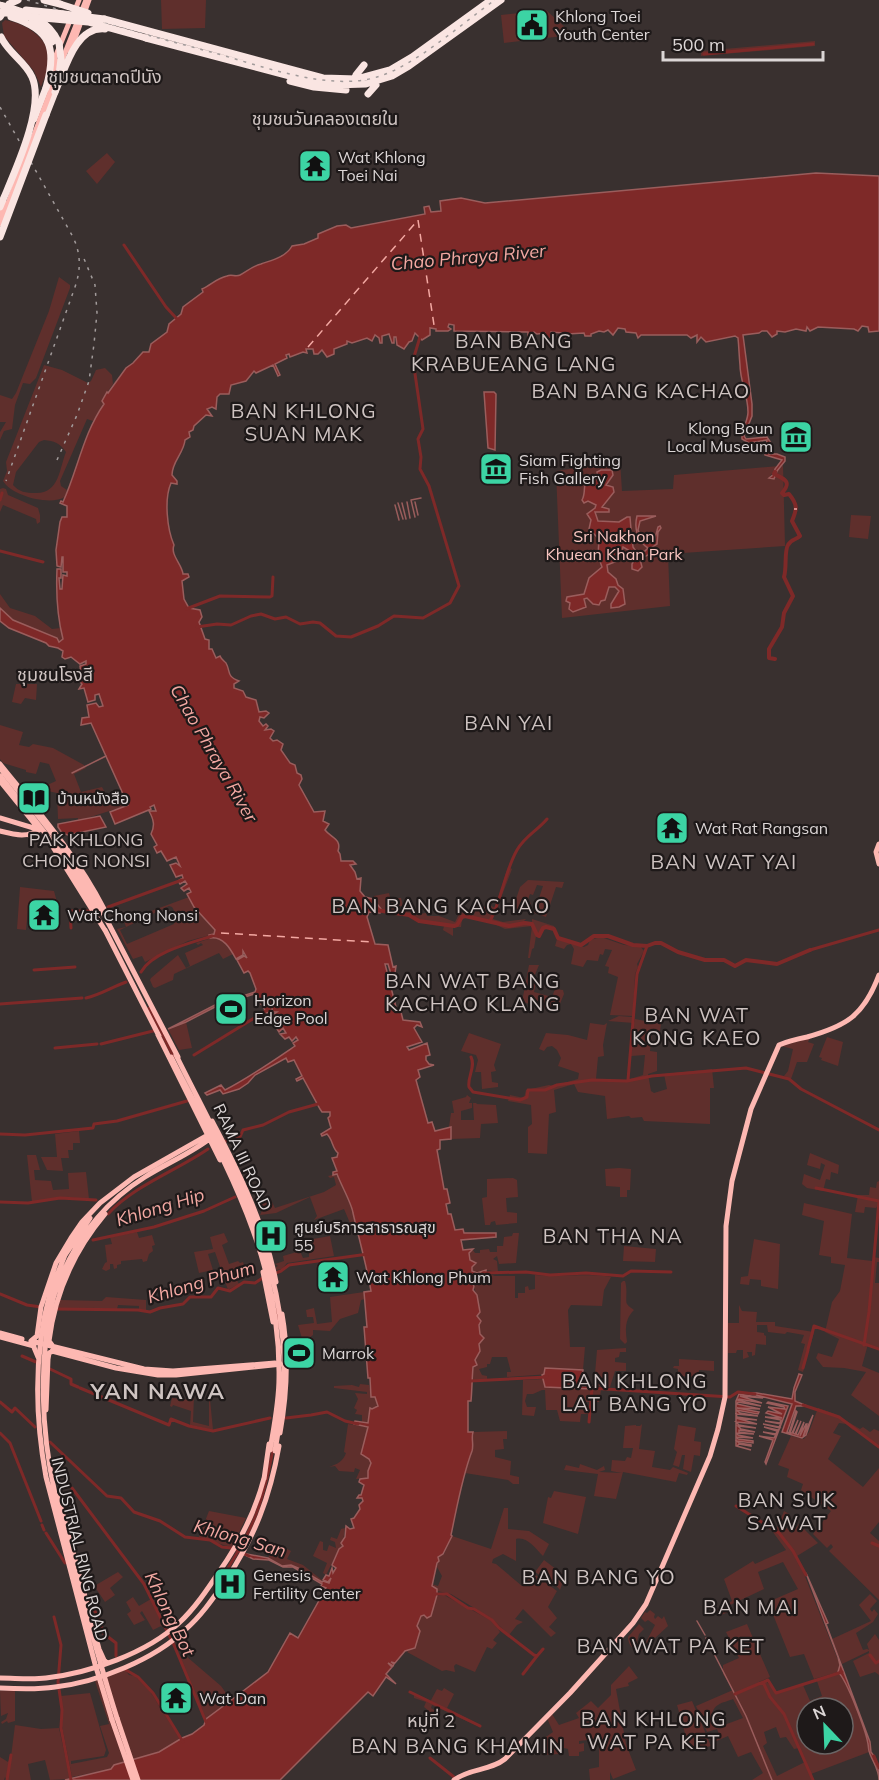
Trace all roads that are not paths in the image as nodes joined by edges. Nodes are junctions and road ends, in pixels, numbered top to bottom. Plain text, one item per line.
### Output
1 (18, 0) edge
2 (44, 0) edge
3 (83, 0) edge
4 (485, 0) edge
5 (491, 0) edge
6 (501, 0) edge
7 (0, 5) edge
8 (11, 8) junction
9 (486, 11) junction
10 (0, 13) edge
11 (104, 20) junction
12 (0, 35) edge
13 (146, 38) junction
14 (63, 39) junction
15 (227, 60) junction
16 (261, 62) junction
17 (63, 69) junction
18 (376, 72) junction
19 (356, 75) junction
20 (376, 86) junction
21 (355, 89) junction
22 (55, 92) junction
23 (30, 128) junction
24 (40, 132) junction
25 (25, 140) dead end
26 (20, 152) dead end
27 (32, 154) dead end
28 (28, 165) dead end
29 (32, 173) dead end
30 (24, 175) junction
31 (10, 177) junction
32 (13, 188) junction
33 (0, 205) edge
34 (0, 216) edge
35 (0, 225) edge
36 (0, 237) edge
37 (0, 766) edge
38 (0, 776) edge
39 (0, 781) edge
40 (38, 811) junction
41 (0, 818) edge
42 (29, 818) junction
43 (45, 820) junction
44 (25, 825) junction
45 (40, 829) junction
46 (0, 831) edge
47 (56, 834) junction
48 (23, 836) junction
49 (50, 842) junction
50 (879, 844) edge
51 (65, 847) junction
52 (57, 853) junction
53 (879, 864) edge
54 (98, 908) junction
55 (112, 927) junction
56 (106, 932) junction
57 (879, 975) edge
58 (165, 1032) junction
59 (158, 1035) junction
60 (173, 1056) junction
61 (206, 1122) junction
62 (218, 1133) junction
63 (208, 1138) junction
64 (198, 1139) junction
65 (199, 1146) junction
66 (216, 1152) junction
67 (233, 1174) junction
68 (113, 1197) junction
69 (52, 1294) junction
70 (38, 1327) junction
71 (279, 1327) junction
72 (50, 1331) junction
73 (0, 1335) edge
74 (32, 1343) junction
75 (53, 1349) junction
76 (277, 1355) junction
77 (281, 1364) junction
78 (267, 1365) junction
79 (39, 1366) junction
80 (47, 1366) junction
81 (197, 1369) junction
82 (213, 1372) junction
83 (277, 1374) junction
84 (282, 1383) junction
85 (272, 1451) junction
86 (272, 1477) junction
87 (264, 1479) junction
88 (64, 1521) junction
89 (56, 1523) junction
90 (98, 1644) junction
91 (89, 1647) junction
92 (107, 1663) junction
93 (89, 1670) junction
94 (0, 1678) edge
95 (0, 1688) edge
96 (133, 1780) edge
97 (138, 1780) edge
98 (454, 1780) edge

1 - 10 highway, bridge
2 - 11 highway, bridge
3 - 14 main road
3 - 17 main road
3 - 34 main road, bridge
3 - 35 main road, bridge
4 - 18 highway
5 - 16 highway
6 - 9 highway
7 - 8 highway, bridge
8 - 11 highway, bridge
8 - 22 highway, bridge
9 - 15 highway
9 - 20 highway
10 - 13 highway, bridge
10 - 23 highway, bridge
11 - 16 highway
12 - 23 highway, bridge
13 - 15 highway
13 - 22 highway, bridge
14 - 23 main road
14 - 32 main road, bridge
15 - 21 highway
16 - 19 highway
17 - 24 main road
17 - 32 main road, bridge
18 - 19 highway
18 - 19 highway
20 - 21 highway
20 - 21 highway
22 - 36 highway, bridge
23 - 24 main road
23 - 25 main road
23 - 33 highway, bridge
24 - 27 main road
26 - 31 main road
28 - 30 main road
29 - 30 main road
30 - 31 main road
30 - 36 main road
31 - 33 main road
32 - 34 main road
32 - 35 main road
37 - 40 main road, RAMA III ROAD
37 - 54 main road, RAMA III ROAD, bridge
38 - 54 main road, RAMA III ROAD, bridge
39 - 42 main road, RAMA III ROAD
40 - 42 main road
40 - 43 main road, RAMA III ROAD
41 - 44 main road
42 - 44 main road
42 - 45 main road, RAMA III ROAD
43 - 45 main road
43 - 47 main road, RAMA III ROAD
44 - 45 main road
44 - 48 main road
45 - 47 main road
45 - 48 main road
45 - 49 main road, RAMA III ROAD
46 - 48 main road
47 - 51 main road, RAMA III ROAD
48 - 49 main road
49 - 52 main road, RAMA III ROAD
50 - 53 main road
51 - 52 main road
51 - 55 main road, RAMA III ROAD
52 - 56 main road, RAMA III ROAD
54 - 55 main road, RAMA III ROAD
54 - 56 main road, RAMA III ROAD
55 - 58 main road, RAMA III ROAD
56 - 59 main road, RAMA III ROAD
57 - 98 main road
58 - 60 main road, RAMA III ROAD
58 - 61 main road, RAMA III ROAD
59 - 60 main road, RAMA III ROAD
59 - 61 main road, RAMA III ROAD
60 - 85 main road, RAMA III ROAD, bridge
61 - 62 main road, RAMA III ROAD
61 - 63 main road, RAMA III ROAD
61 - 64 main road
62 - 63 main road
62 - 67 main road, RAMA III ROAD
63 - 64 main road, INDUSTRIAL RING ROAD
63 - 65 main road, INDUSTRIAL RING ROAD
63 - 66 main road, RAMA III ROAD
64 - 68 main road, INDUSTRIAL RING ROAD
65 - 66 main road
65 - 68 main road, INDUSTRIAL RING ROAD
66 - 67 main road, RAMA III ROAD
67 - 71 main road, RAMA III ROAD
67 - 71 main road, RAMA III ROAD
68 - 69 main road, INDUSTRIAL RING ROAD
68 - 70 main road, INDUSTRIAL RING ROAD
68 - 72 main road, INDUSTRIAL RING ROAD
69 - 96 main road, INDUSTRIAL RING ROAD, bridge
69 - 97 main road, INDUSTRIAL RING ROAD, bridge
70 - 72 main road
70 - 74 main road, INDUSTRIAL RING ROAD
71 - 76 main road, RAMA III ROAD
71 - 77 main road, RAMA III ROAD
72 - 75 main road, INDUSTRIAL RING ROAD
73 - 74 main road
74 - 75 main road
74 - 79 main road, INDUSTRIAL RING ROAD
75 - 80 main road, INDUSTRIAL RING ROAD
75 - 81 main road
75 - 82 main road
76 - 77 main road, RAMA III ROAD
76 - 78 main road
77 - 78 main road
77 - 83 main road, RAMA III ROAD
77 - 84 main road, RAMA III ROAD
78 - 81 main road
78 - 82 main road
78 - 83 main road
79 - 80 main road
79 - 89 main road, INDUSTRIAL RING ROAD
80 - 88 main road, INDUSTRIAL RING ROAD
81 - 82 main road
83 - 84 main road, RAMA III ROAD
84 - 86 main road, RAMA III ROAD
84 - 87 main road, RAMA III ROAD
85 - 86 main road, RAMA III ROAD
85 - 87 main road, RAMA III ROAD
86 - 95 main road, RAMA III ROAD
87 - 92 main road, RAMA III ROAD
88 - 89 main road
88 - 90 main road, INDUSTRIAL RING ROAD
89 - 91 main road, INDUSTRIAL RING ROAD
90 - 91 main road
90 - 92 main road, INDUSTRIAL RING ROAD
91 - 93 main road, INDUSTRIAL RING ROAD
92 - 93 main road, RAMA III ROAD
93 - 94 main road, RAMA III ROAD

